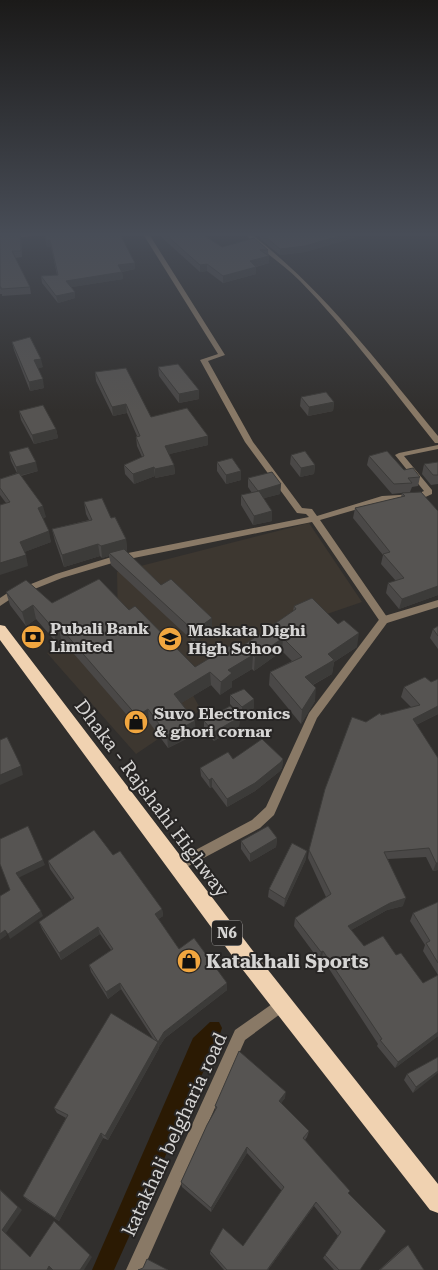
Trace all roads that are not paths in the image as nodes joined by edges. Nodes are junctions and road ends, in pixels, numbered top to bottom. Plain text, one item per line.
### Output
1 (183, 293) edge
2 (314, 293) edge
3 (438, 441) edge
4 (438, 447) edge
5 (315, 519) junction
6 (0, 602) edge
7 (438, 603) edge
8 (384, 620) junction
9 (0, 630) edge
10 (176, 866) junction
11 (282, 1004) junction
12 (438, 1202) edge
13 (134, 1270) edge

1 - 5 street
2 - 3 street
4 - 5 street
5 - 6 street
5 - 8 street
7 - 8 street
8 - 10 street
9 - 10 highway, Dhaka - Rajshahi Highway / N6
10 - 11 highway, Dhaka - Rajshahi Highway / N6
11 - 12 highway, Dhaka - Rajshahi Highway / N6
11 - 13 street, katakhali belgharia road

